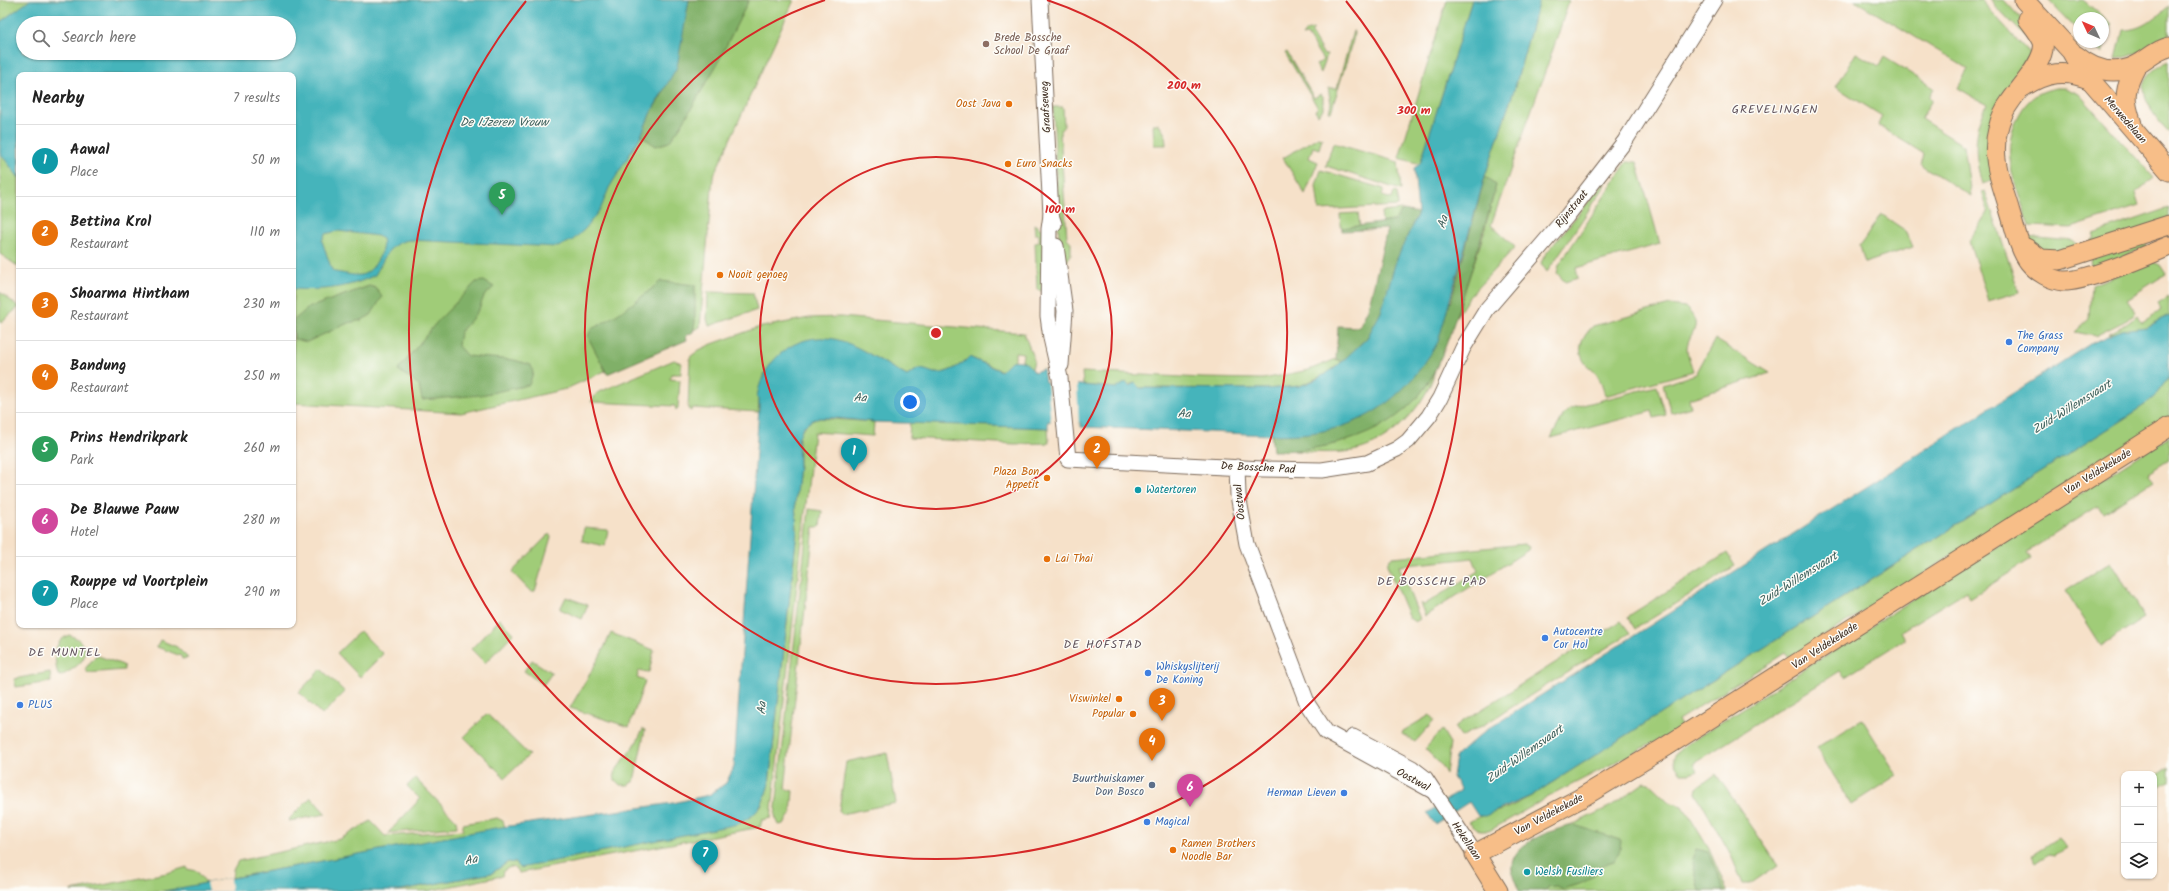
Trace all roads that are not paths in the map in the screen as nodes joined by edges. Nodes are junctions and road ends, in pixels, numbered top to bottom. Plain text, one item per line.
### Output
1 (1040, 0) edge
2 (1714, 0) edge
3 (2011, 0) edge
4 (2024, 0) edge
5 (2028, 19) junction
6 (2169, 46) edge
7 (2071, 51) junction
8 (2138, 64) junction
9 (2086, 75) junction
10 (2019, 90) junction
11 (2134, 131) junction
12 (2169, 172) edge
13 (2169, 225) edge
14 (2021, 245) junction
15 (2169, 246) edge
16 (1429, 416) joint
17 (2169, 427) edge
18 (1068, 459) joint
19 (1237, 467) junction
20 (1437, 797) joint
21 (1474, 854) junction
22 (1498, 891) edge

1 - 18 street, Graafseweg
2 - 16 street, Rijnstraat
3 - 5 main road, Merwedelaan
4 - 7 main road, Merwedelaan
5 - 9 main road, Merwedelaan
5 - 10 main road
6 - 8 main road
7 - 8 main road
7 - 9 main road, Merwedelaan
8 - 11 main road
9 - 10 main road
9 - 11 main road, Merwedelaan
10 - 14 main road
11 - 12 main road, Merwedelaan
13 - 14 main road
14 - 15 main road
16 - 19 street, De Bossche Pad
17 - 21 main road, Van Veldekekade
18 - 19 street, De Bossche Pad
19 - 20 street, Oostwal
20 - 21 street, Hekellaan
21 - 22 main road, Hekellaan

